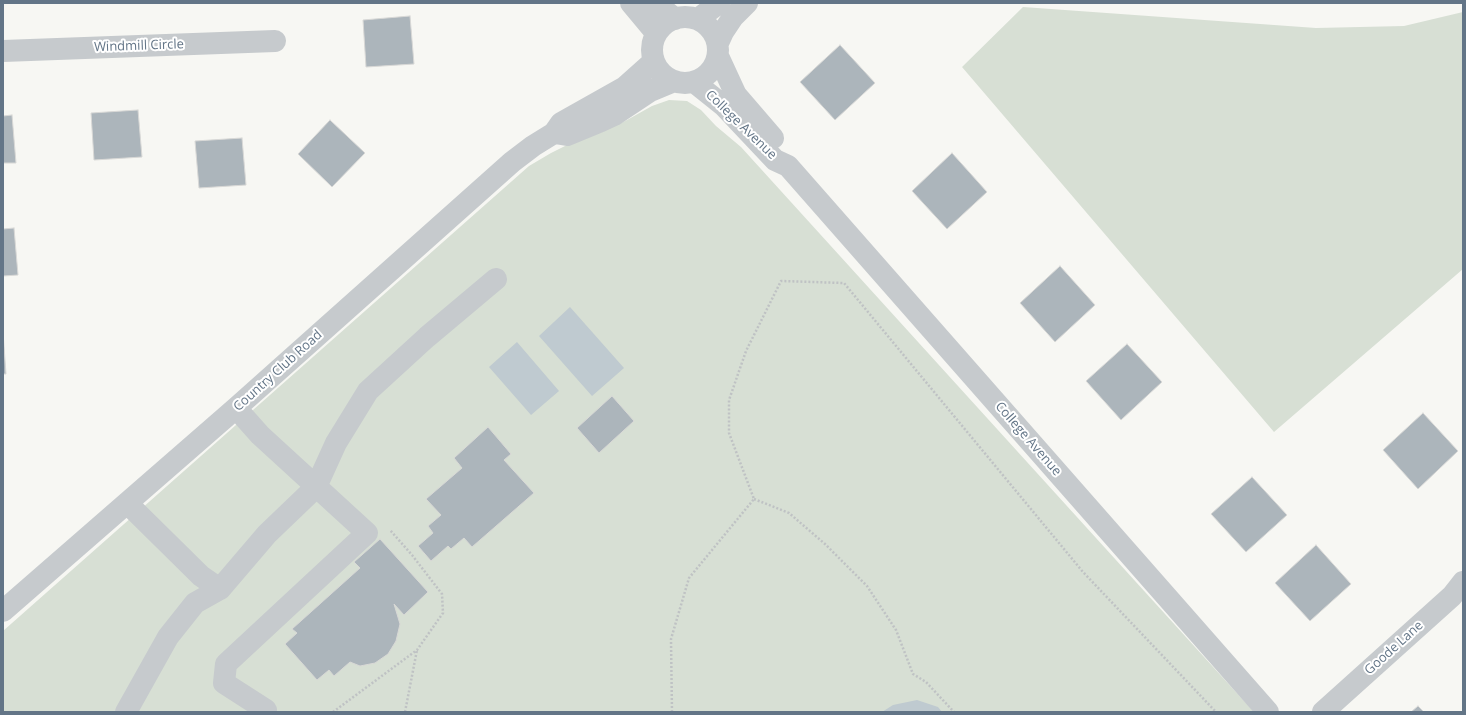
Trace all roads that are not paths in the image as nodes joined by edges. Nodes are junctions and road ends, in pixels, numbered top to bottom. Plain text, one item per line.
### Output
1 (631, 3) edge
2 (656, 3) edge
3 (719, 3) edge
4 (747, 3) edge
5 (675, 19) junction
6 (698, 19) junction
7 (656, 33) junction
8 (274, 41) dead end
9 (718, 50) junction
10 (3, 51) edge
11 (653, 62) junction
12 (684, 81) junction
13 (554, 133) junction
14 (788, 166) junction
15 (496, 278) dead end
16 (236, 408) junction
17 (316, 487) junction
18 (127, 503) junction
19 (1463, 582) edge
20 (220, 589) junction
21 (3, 611) edge
22 (126, 712) edge
23 (265, 712) edge
24 (1268, 712) edge
25 (1323, 712) edge

1 - 7 street
2 - 5 street
3 - 6 street
4 - 9 street
5 - 6 street
5 - 7 street
6 - 9 street
7 - 11 street
8 - 10 street, Windmill Circle
9 - 12 street
9 - 14 street, College Avenue
11 - 12 street
11 - 13 street, Country Club Road
12 - 13 street, Country Club Road
12 - 14 street, College Avenue
13 - 16 street, Country Club Road
14 - 24 street, College Avenue
15 - 17 street
16 - 17 street
16 - 18 street, Country Club Road
17 - 20 street
17 - 23 street
18 - 20 street
18 - 21 street, Country Club Road
19 - 25 street, Goode Lane
20 - 22 street

